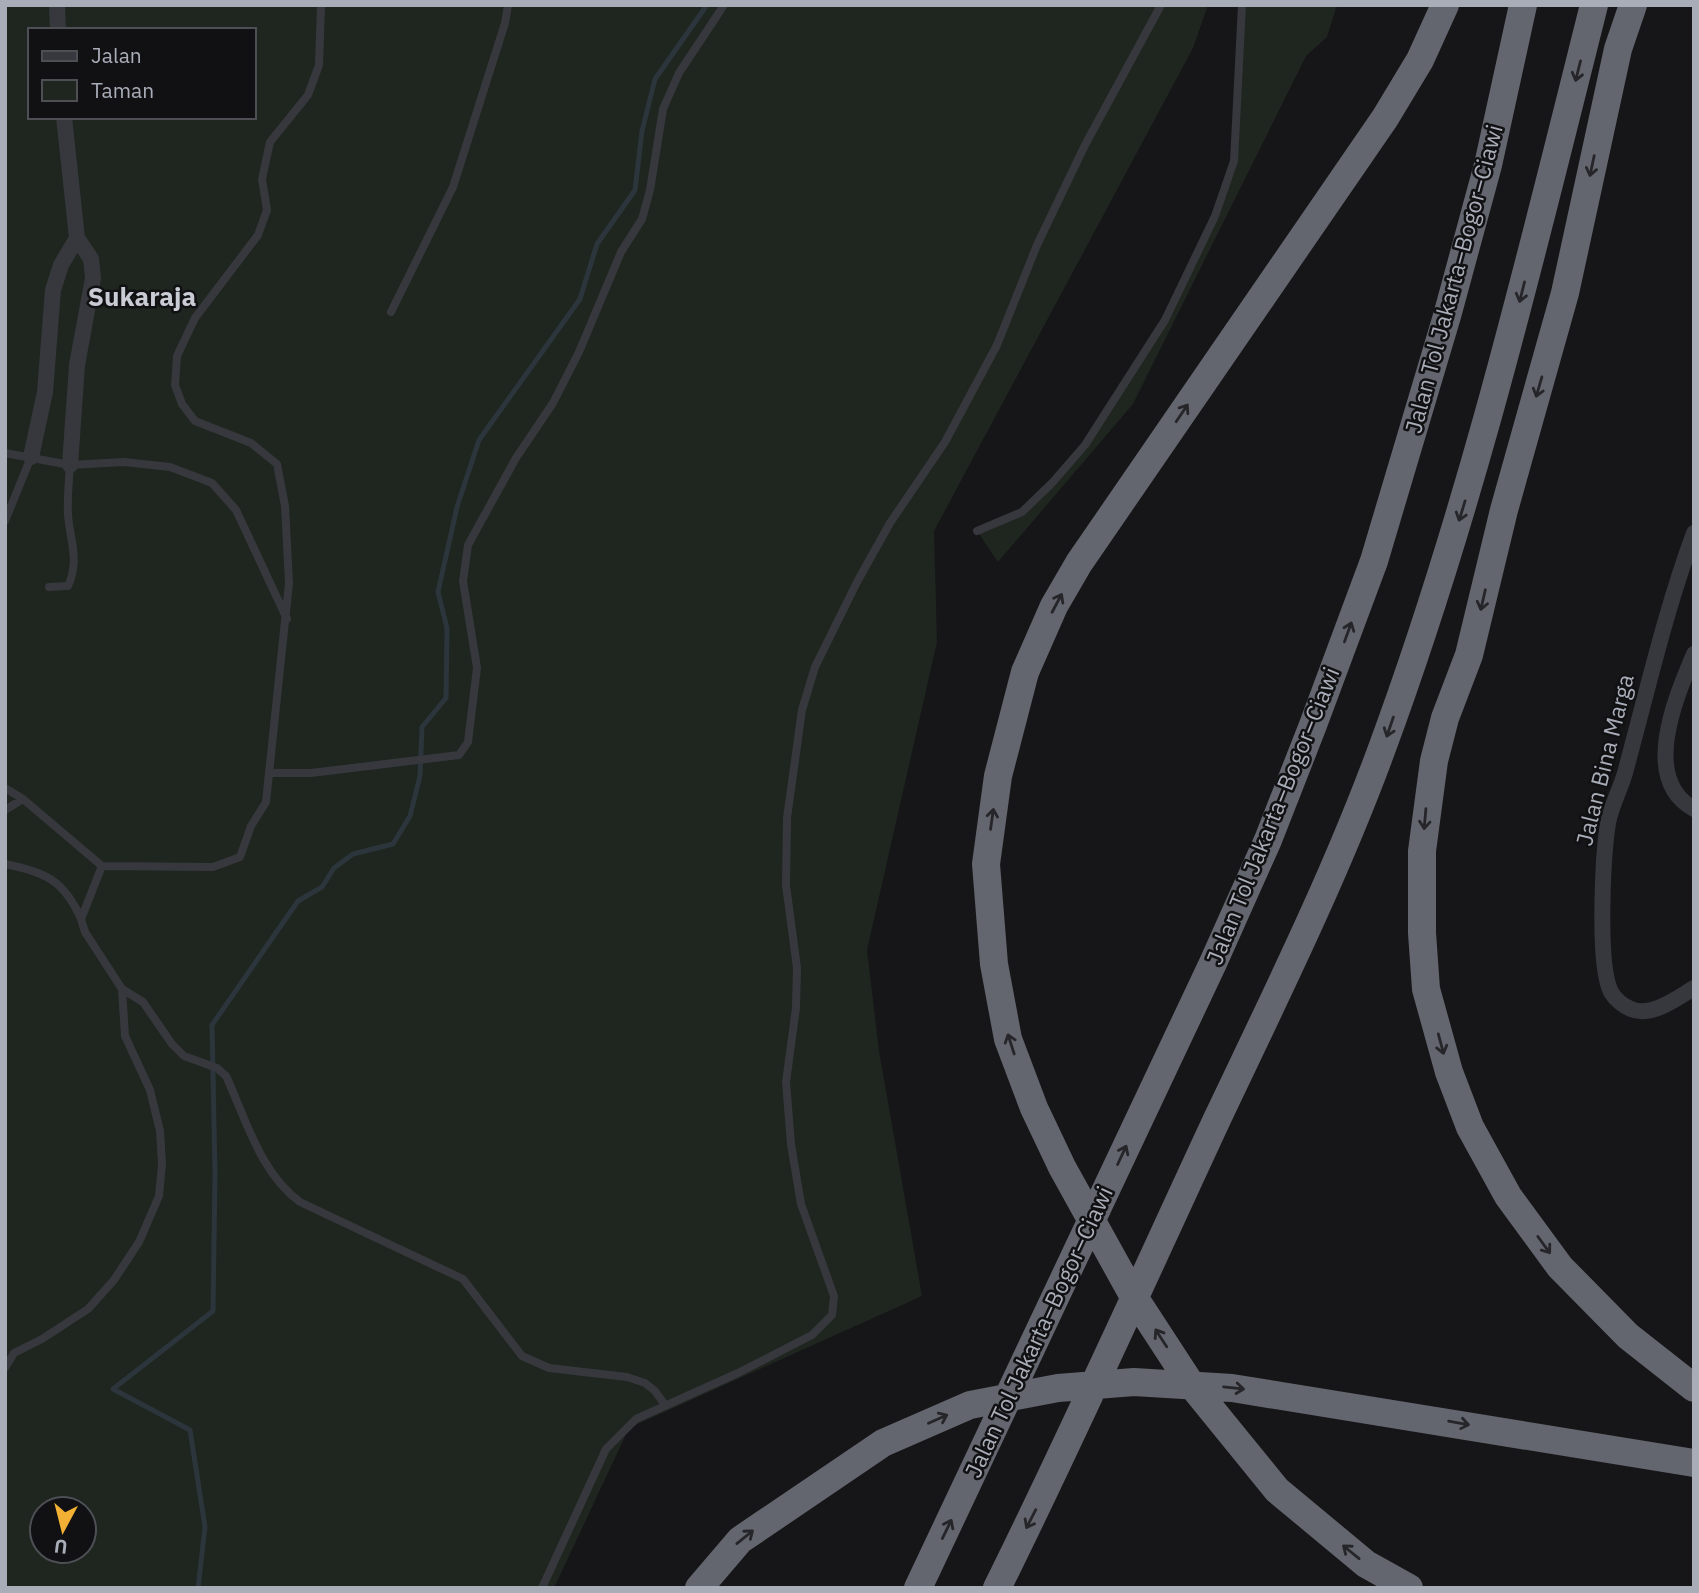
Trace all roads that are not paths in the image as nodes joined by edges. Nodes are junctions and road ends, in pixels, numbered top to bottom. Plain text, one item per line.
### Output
1 (57, 5) edge
2 (321, 5) edge
3 (508, 5) edge
4 (724, 5) edge
5 (1161, 5) edge
6 (1242, 5) edge
7 (1446, 5) edge
8 (1523, 5) edge
9 (1594, 5) edge
10 (1633, 5) edge
11 (58, 28) edge
12 (64, 119) edge
13 (78, 238) junction
14 (391, 312) dead end
15 (5, 453) edge
16 (31, 457) junction
17 (69, 464) junction
18 (5, 521) edge
19 (977, 531) dead end
20 (1694, 533) edge
21 (50, 587) dead end
22 (288, 621) junction
23 (1694, 654) edge
24 (1688, 682) edge
25 (271, 773) junction
26 (5, 788) edge
27 (23, 799) junction
28 (1694, 809) edge
29 (5, 810) edge
30 (5, 864) edge
31 (102, 866) junction
32 (81, 919) junction
33 (1694, 988) edge
34 (121, 989) junction
35 (5, 1368) edge
36 (1694, 1388) edge
37 (665, 1405) junction
38 (1694, 1463) edge
39 (542, 1588) edge
40 (699, 1588) edge
41 (918, 1588) edge
42 (997, 1588) edge
43 (1409, 1588) edge

1 - 11 street
2 - 22 lane
3 - 14 lane
4 - 25 lane
5 - 37 lane
6 - 19 lane
43 -> 7 highway
41 -> 8 highway, Jalan Tol Jakarta–Bogor–Ciawi
9 -> 42 highway
10 -> 36 highway
12 - 13 street
13 - 16 street
13 - 17 street
15 - 16 lane
16 - 17 lane
16 - 18 lane
17 - 21 lane
17 - 22 lane
20 - 33 street, Jalan Bina Marga
22 - 25 lane
23 - 24 street
24 - 28 street
25 - 31 lane
26 - 27 lane
27 - 29 lane
27 - 31 lane
30 - 32 lane
31 - 32 lane
32 - 34 lane
34 - 35 lane
34 - 37 lane
37 - 39 lane
40 -> 38 highway

